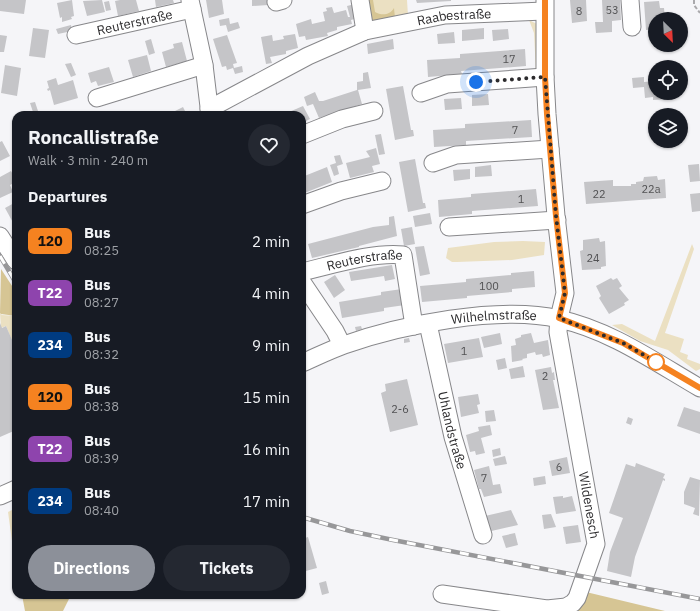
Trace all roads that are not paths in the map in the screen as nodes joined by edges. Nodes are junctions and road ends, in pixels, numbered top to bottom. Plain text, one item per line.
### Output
1 (360, 0) edge
2 (630, 0) edge
3 (191, 5) edge
4 (525, 6) edge
5 (544, 6) edge
6 (632, 27) dead end
7 (365, 31) junction
8 (76, 35) dead end
9 (204, 65) junction
10 (545, 77) junction
11 (421, 93) dead end
12 (97, 98) dead end
13 (209, 111) edge
14 (211, 111) edge
15 (374, 111) dead end
16 (306, 133) edge
17 (550, 149) junction
18 (433, 163) dead end
19 (382, 181) dead end
20 (306, 203) edge
21 (557, 220) junction
22 (449, 227) dead end
23 (0, 236) edge
24 (12, 255) edge
25 (306, 271) edge
26 (306, 288) edge
27 (559, 318) junction
28 (421, 325) junction
29 (342, 345) junction
30 (306, 361) edge
31 (700, 388) edge
32 (12, 492) edge
33 (0, 496) edge
34 (483, 534) dead end
35 (442, 594) dead end

1 - 7 street
2 - 6 street
3 - 8 street, Reuterstraße
3 - 9 street, Reuterstraße
4 - 5 street, Raabestraße
4 - 7 street, Raabestraße
5 - 10 street, Wildenesch
7 - 14 street, Raabestraße
9 - 12 street
9 - 13 street, Reuterstraße
10 - 11 street
10 - 17 street, Wildenesch
15 - 16 street
17 - 18 street
17 - 21 street, Wildenesch
19 - 20 street
21 - 22 street
21 - 27 street, Wildenesch
23 - 24 street
25 - 28 street, Reuterstraße
26 - 29 street
27 - 28 street, Wilhelmstraße
27 - 31 street, Wilhelmstraße
27 - 35 street, Wildenesch
28 - 29 street, Wilhelmstraße
28 - 34 street, Uhlandstraße
29 - 30 street, Wilhelmstraße
32 - 33 street

